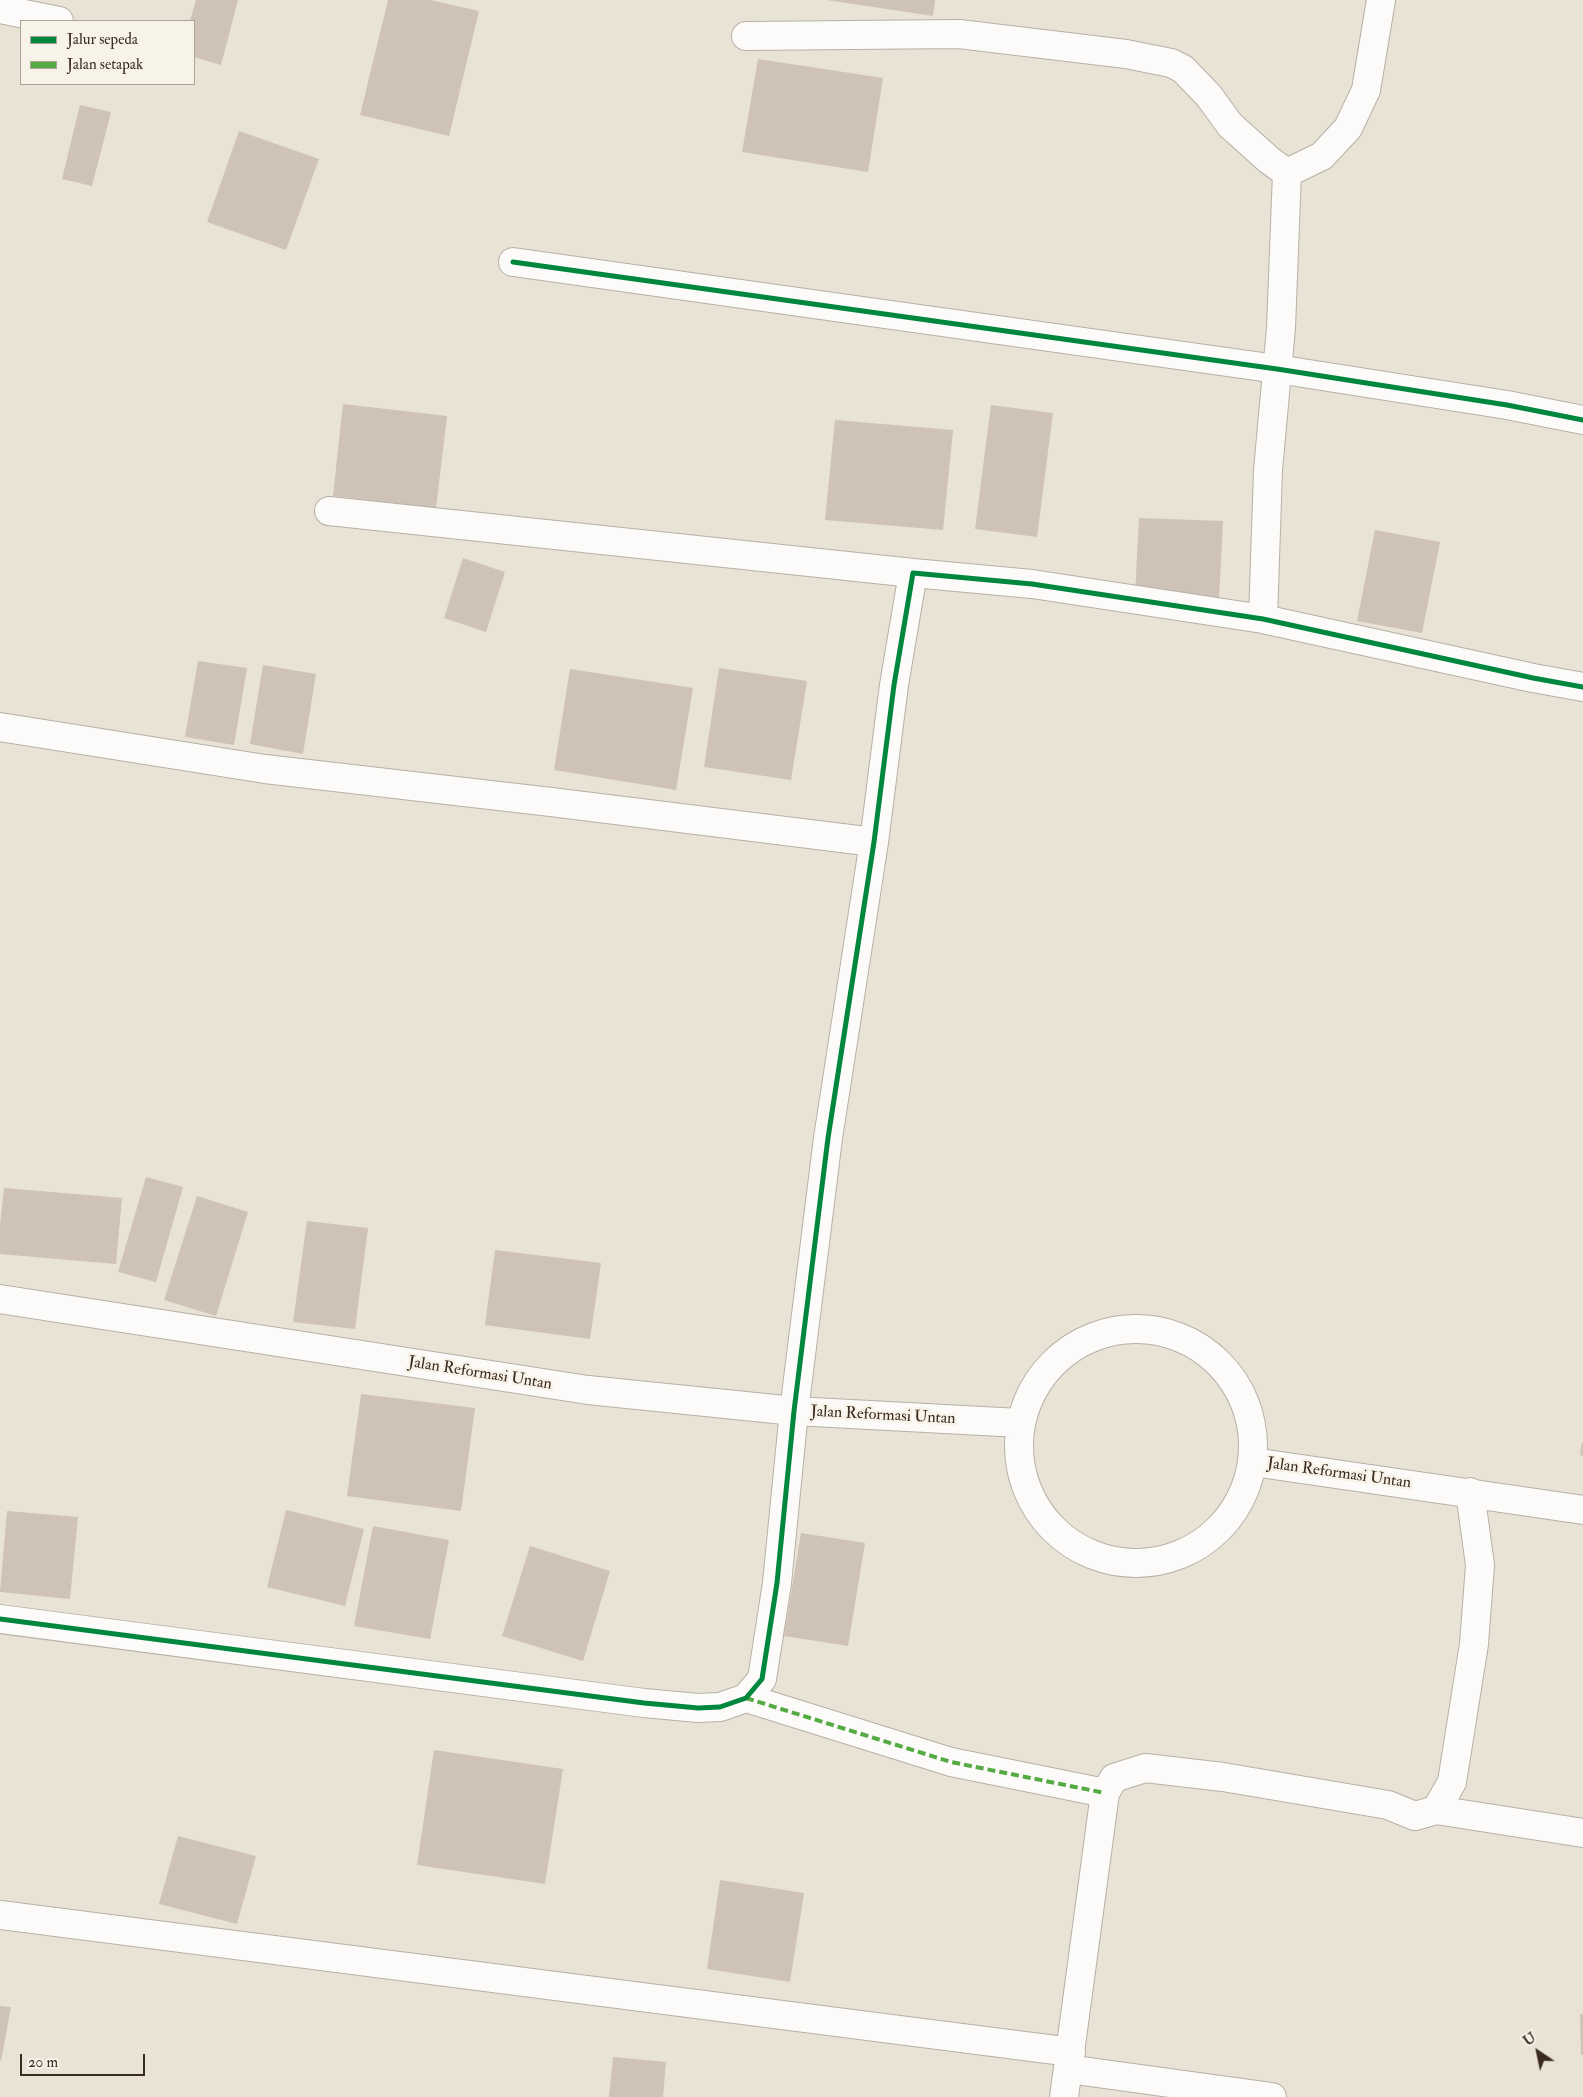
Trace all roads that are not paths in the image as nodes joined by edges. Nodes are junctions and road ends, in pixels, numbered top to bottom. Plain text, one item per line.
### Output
1 (1381, 0) edge
2 (0, 9) edge
3 (54, 20) edge
4 (746, 36) dead end
5 (1287, 173) junction
6 (513, 262) dead end
7 (1277, 369) junction
8 (1583, 420) edge
9 (329, 511) dead end
10 (913, 573) junction
11 (1263, 619) junction
12 (1583, 687) edge
13 (0, 727) edge
14 (874, 842) junction
15 (0, 1299) edge
16 (794, 1411) junction
17 (1020, 1423) junction
18 (1253, 1462) junction
19 (1470, 1492) junction
20 (1583, 1510) edge
21 (0, 1619) edge
22 (746, 1698) junction
23 (1106, 1793) junction
24 (1436, 1810) junction
25 (1583, 1833) edge
26 (0, 1915) edge
27 (1069, 2061) junction
28 (1064, 2097) edge
29 (1272, 2097) edge

1 - 5 street
2 - 3 street
4 - 5 street
5 - 7 street
6 - 7 street
7 - 8 street
7 - 11 street
9 - 10 street
10 - 11 street
10 - 14 street
11 - 12 street
13 - 14 street
14 - 16 street
15 - 16 street, Jalan Reformasi Untan
16 - 17 street, Jalan Reformasi Untan
16 - 22 street
17 - 18 street, Jalan Reformasi Untan
17 - 18 street
18 - 19 street, Jalan Reformasi Untan
19 - 20 street, Jalan Reformasi Untan
19 - 24 street
21 - 22 street
22 - 23 street
23 - 24 street
23 - 27 street
24 - 25 street
26 - 27 street
27 - 28 street
27 - 29 street

